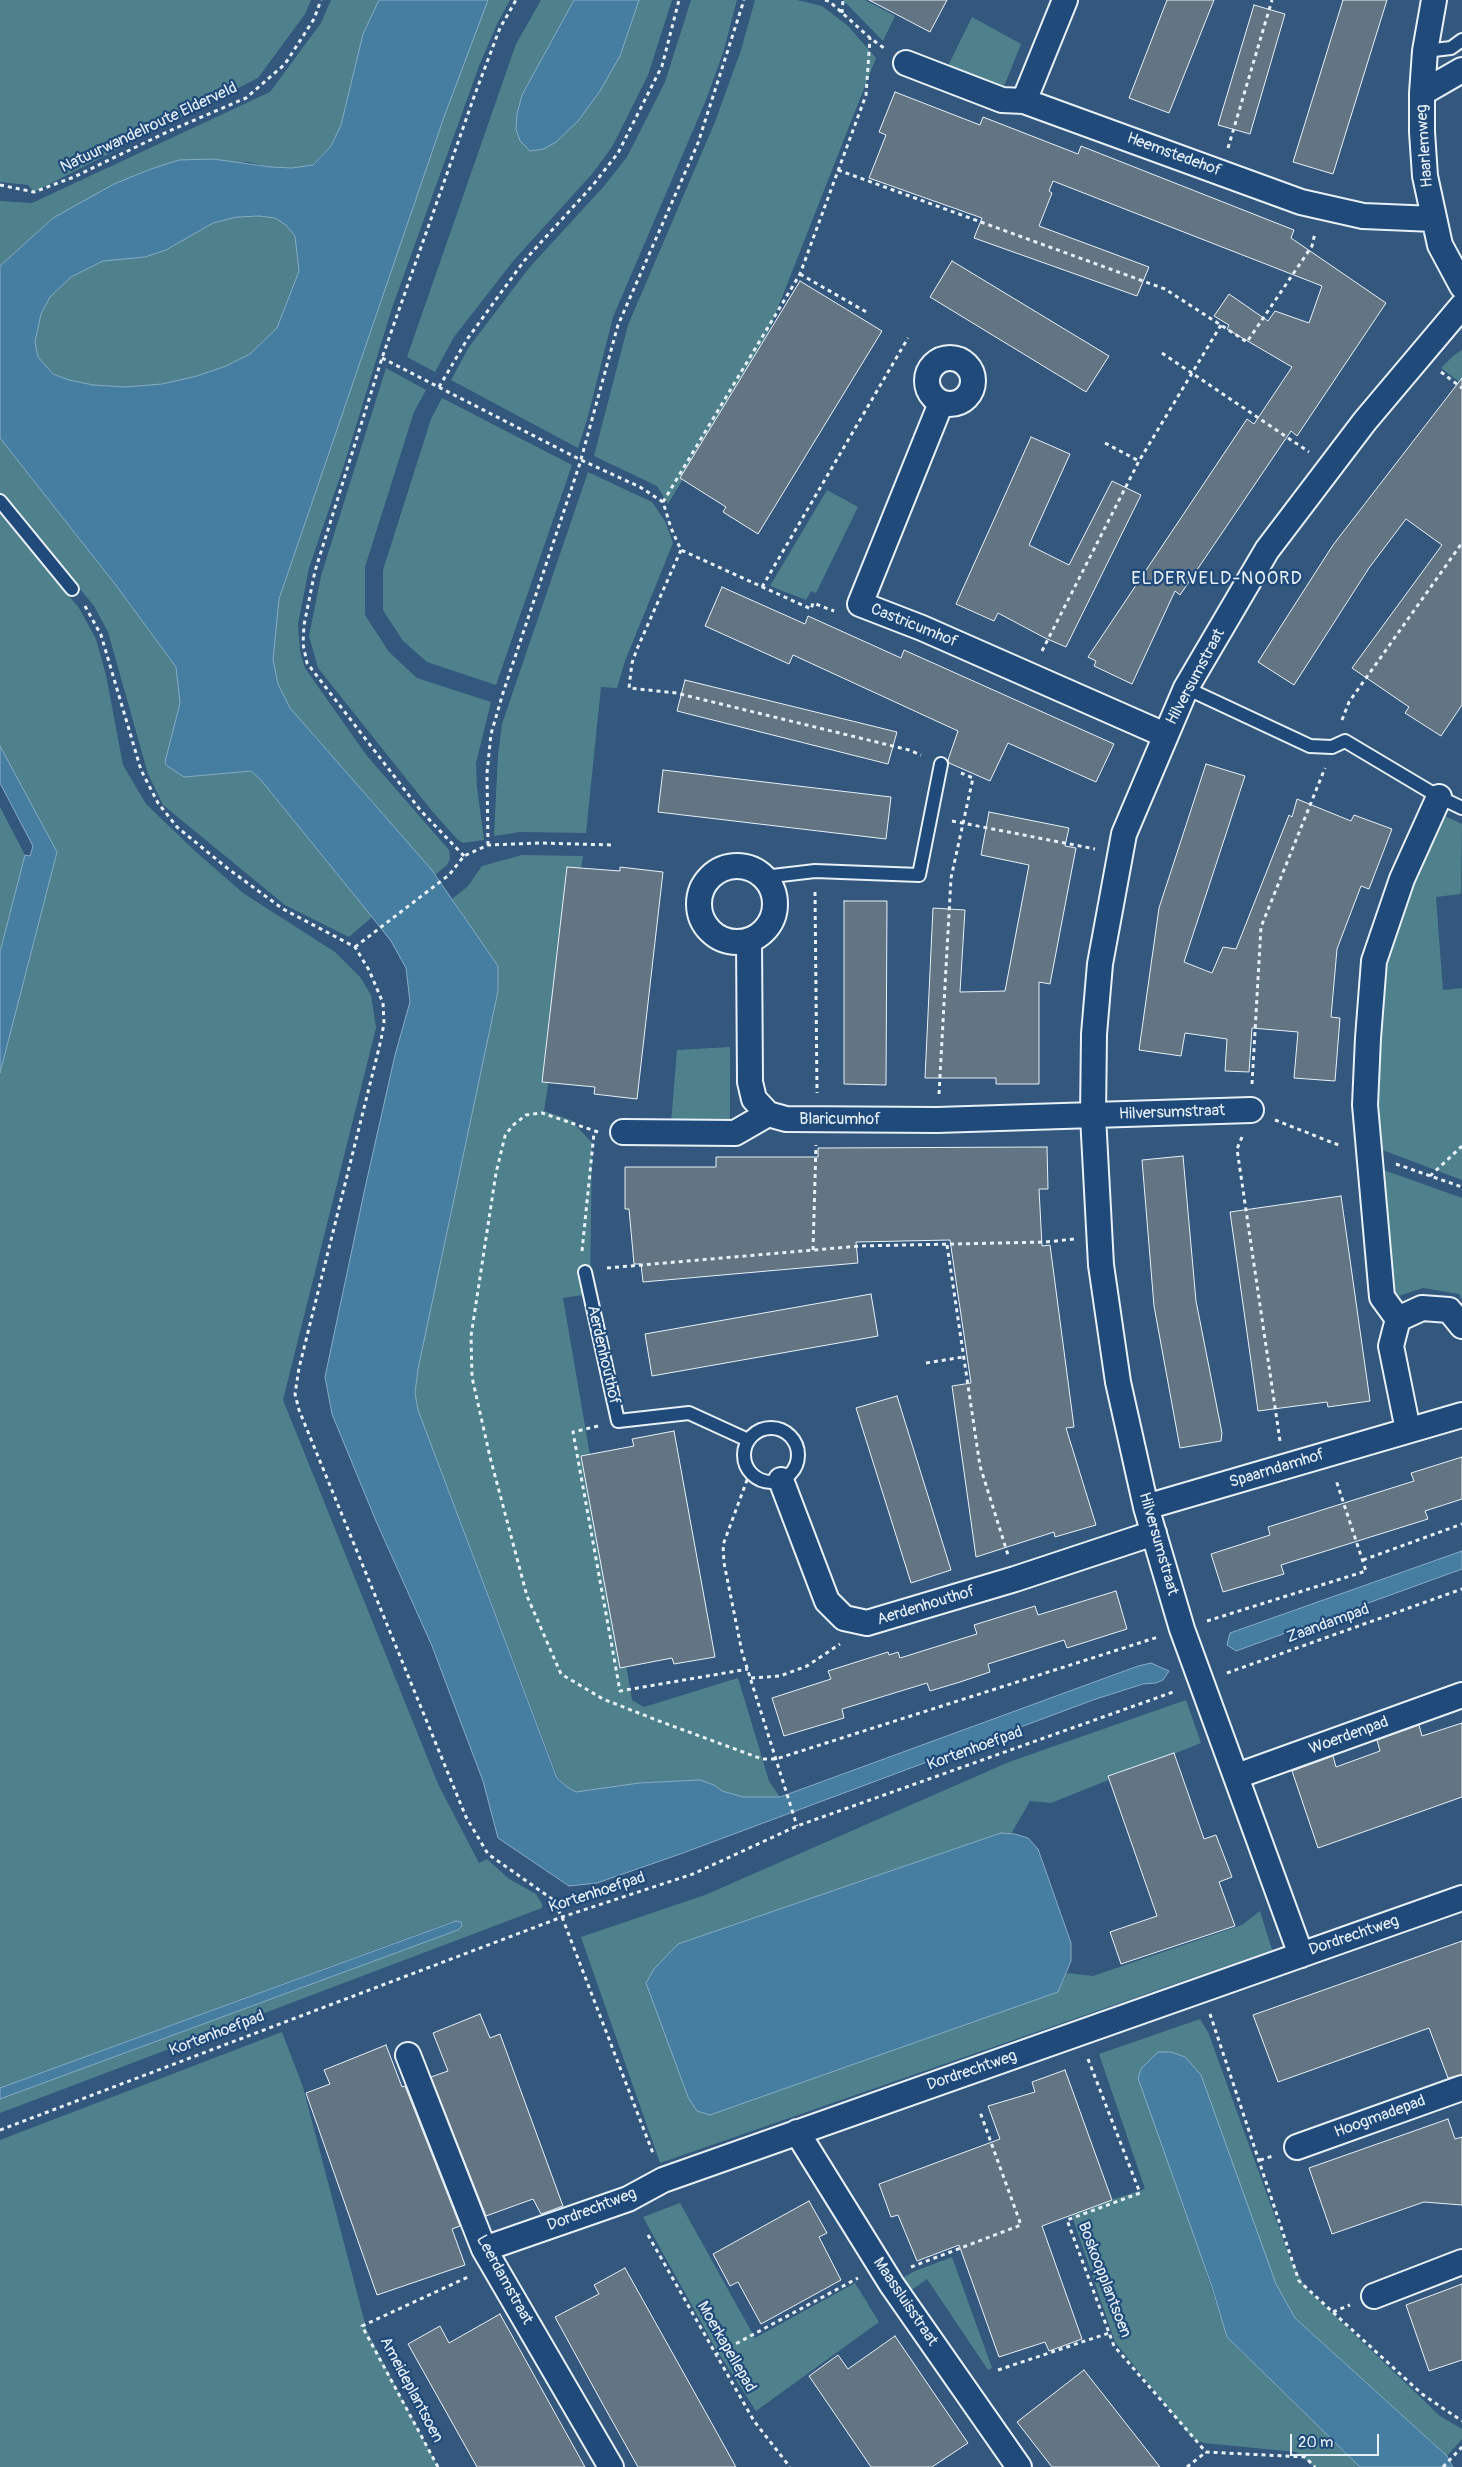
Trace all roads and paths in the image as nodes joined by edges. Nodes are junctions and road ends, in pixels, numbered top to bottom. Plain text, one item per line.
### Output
1 (322, 0) edge
2 (516, 0) edge
3 (679, 0) edge
4 (744, 0) edge
5 (824, 0) edge
6 (844, 0) edge
7 (1065, 0) edge
8 (1272, 0) edge
9 (1434, 0) edge
10 (842, 13) junction
11 (870, 38) junction
12 (1462, 40) edge
13 (1425, 51) junction
14 (906, 63) joint
15 (1462, 70) edge
16 (1422, 92) junction
17 (1024, 101) junction
18 (838, 170) junction
19 (1220, 172) junction
20 (0, 185) edge
21 (1322, 206) junction
22 (1434, 219) junction
23 (800, 274) junction
24 (1462, 286) edge
25 (1462, 306) edge
26 (868, 313) dead end
27 (1221, 325) junction
28 (908, 338) dead end
29 (1162, 352) dead end
30 (382, 358) junction
31 (1192, 373) junction
32 (439, 387) junction
33 (941, 403) dead end
34 (1106, 443) dead end
35 (581, 460) junction
36 (1139, 461) junction
37 (1330, 467) junction
38 (0, 502) edge
39 (663, 502) junction
40 (1462, 543) edge
41 (681, 550) junction
42 (762, 587) junction
43 (72, 589) joint
44 (860, 604) junction
45 (1030, 676) junction
46 (1186, 688) junction
47 (1165, 735) junction
48 (1332, 747) junction
49 (941, 764) junction
50 (1439, 797) junction
51 (1462, 808) edge
52 (931, 817) junction
53 (963, 823) junction
54 (488, 845) junction
55 (613, 845) dead end
56 (1120, 854) junction
57 (464, 856) junction
58 (815, 871) junction
59 (764, 877) junction
60 (749, 940) junction
61 (355, 947) junction
62 (1251, 1110) dead end
63 (768, 1114) junction
64 (1093, 1116) junction
65 (817, 1120) junction
66 (937, 1120) junction
67 (594, 1132) junction
68 (623, 1132) joint
69 (1462, 1146) edge
70 (1430, 1176) dead end
71 (1099, 1236) junction
72 (947, 1245) junction
73 (813, 1250) junction
74 (585, 1272) junction
75 (1398, 1319) junction
76 (1462, 1326) edge
77 (963, 1357) junction
78 (926, 1362) dead end
79 (1462, 1415) edge
80 (618, 1421) junction
81 (1408, 1430) junction
82 (748, 1440) junction
83 (1327, 1454) junction
84 (750, 1472) junction
85 (781, 1480) junction
86 (1146, 1507) junction
87 (1462, 1524) edge
88 (1154, 1533) junction
89 (1363, 1560) junction
90 (1015, 1579) junction
91 (1462, 1589) edge
92 (867, 1623) junction
93 (1182, 1629) junction
94 (748, 1669) junction
95 (751, 1678) junction
96 (1202, 1682) junction
97 (1462, 1695) edge
98 (776, 1759) junction
99 (1237, 1776) junction
100 (797, 1826) junction
101 (1462, 1898) edge
102 (562, 1917) junction
103 (1301, 1955) junction
104 (1202, 1990) junction
105 (1078, 2033) junction
106 (408, 2055) dead end
107 (1462, 2088) edge
108 (980, 2112) dead end
109 (0, 2130) edge
110 (797, 2132) junction
111 (1297, 2147) dead end
112 (663, 2180) junction
113 (648, 2235) dead end
114 (489, 2258) junction
115 (1462, 2262) edge
116 (884, 2271) junction
117 (1374, 2296) dead end
118 (1109, 2333) junction
119 (715, 2355) junction
120 (998, 2370) dead end
121 (1462, 2421) edge
122 (1462, 2447) edge
123 (1206, 2452) junction
124 (438, 2467) edge
125 (611, 2467) edge
126 (790, 2467) edge
127 (1019, 2467) edge
128 (1187, 2467) edge
129 (1315, 2467) edge
130 (1443, 2467) edge

1 - 20 path, Natuurwandelroute Elderveld
2 - 30 path
3 - 32 path
4 - 35 path
5 - 10 path
6 - 10 path
7 - 17 street
8 - 19 path
9 - 13 street, Haarlemweg
10 - 11 path
11 - 14 path
11 - 18 path
12 - 13 lane
13 - 16 street, Haarlemweg
14 - 17 street, Heemstedehof
15 - 16 street
16 - 22 street, Haarlemweg
17 - 19 street, Heemstedehof
18 - 23 path
18 - 27 path
19 - 21 street, Heemstedehof
21 - 22 street, Heemstedehof
21 - 27 path
22 - 24 street, Haarlemweg
23 - 26 path
23 - 39 path
25 - 37 street, Hilversumstraat
27 - 31 path
28 - 42 path
29 - 31 path
30 - 32 path
30 - 57 path
31 - 36 path
31 - 37 path
32 - 35 path
33 - 44 street, Castricumhof
34 - 36 path
35 - 39 path
35 - 54 path
36 - 45 path
37 - 46 street, Hilversumstraat
38 - 43 lane
39 - 41 path
40 - 48 path
41 - 42 path
41 - 49 path
42 - 44 path
43 - 61 path
44 - 45 street, Castricumhof
45 - 47 street, Castricumhof
46 - 47 street, Hilversumstraat
46 - 48 lane
47 - 56 street, Hilversumstraat
48 - 50 lane
49 - 52 lane
49 - 53 path
50 - 51 lane
50 - 75 street
52 - 53 path
52 - 58 lane
53 - 56 path
53 - 66 path
54 - 55 path
54 - 57 path
56 - 64 street, Hilversumstraat
57 - 61 path
58 - 59 lane
58 - 65 path
59 - 60 street
59 - 60 street
60 - 63 street
61 - 102 path
62 - 64 street, Hilversumstraat
63 - 65 street, Blaricumhof
63 - 68 street
64 - 66 street, Blaricumhof
64 - 71 street, Hilversumstraat
65 - 66 street, Blaricumhof
65 - 73 path
67 - 68 path
67 - 74 path
67 - 98 path
69 - 70 path
71 - 72 path
71 - 86 street, Hilversumstraat
72 - 73 path
72 - 77 path
73 - 74 path
74 - 80 lane, Aerdenhouthof
75 - 76 street
75 - 81 street
77 - 78 path
77 - 90 path
79 - 81 street, Spaarndamhof
80 - 82 lane, Aerdenhouthof
80 - 94 path
81 - 83 street, Spaarndamhof
82 - 84 lane
82 - 85 lane
83 - 86 street, Spaarndamhof
83 - 89 path
84 - 85 lane
84 - 94 path
85 - 92 street, Aerdenhouthof
86 - 88 street, Hilversumstraat
87 - 89 path
88 - 90 street, Aerdenhouthof
88 - 93 street, Hilversumstraat
89 - 93 path
90 - 92 street, Aerdenhouthof
91 - 96 path, Zaandampad
92 - 95 path
93 - 96 street, Hilversumstraat
93 - 98 path
94 - 95 path
95 - 98 path
96 - 99 street, Hilversumstraat
96 - 100 path, Kortenhoefpad
97 - 99 street, Woerdenpad
98 - 100 path
99 - 103 street, Hilversumstraat
100 - 102 path, Kortenhoefpad
101 - 103 street, Dordrechtweg
102 - 109 path, Kortenhoefpad
102 - 112 path
103 - 104 street, Dordrechtweg
104 - 105 street, Dordrechtweg
104 - 121 path
105 - 110 street, Dordrechtweg
105 - 118 path, Boskoopplantsoen
106 - 114 street, Leerdamstraat
107 - 111 street, Hoogmadepad
108 - 116 path
110 - 112 street, Dordrechtweg
110 - 116 street, Maassluisstraat
112 - 114 street, Dordrechtweg
113 - 119 path, Moerkapellepad
114 - 124 path, Ameideplantsoen
114 - 125 street, Leerdamstraat
115 - 117 street
116 - 119 path
116 - 127 street, Maassluisstraat
118 - 120 path
118 - 123 path, Boskoopplantsoen
119 - 126 path, Moerkapellepad
122 - 130 path
123 - 128 path
123 - 129 path

